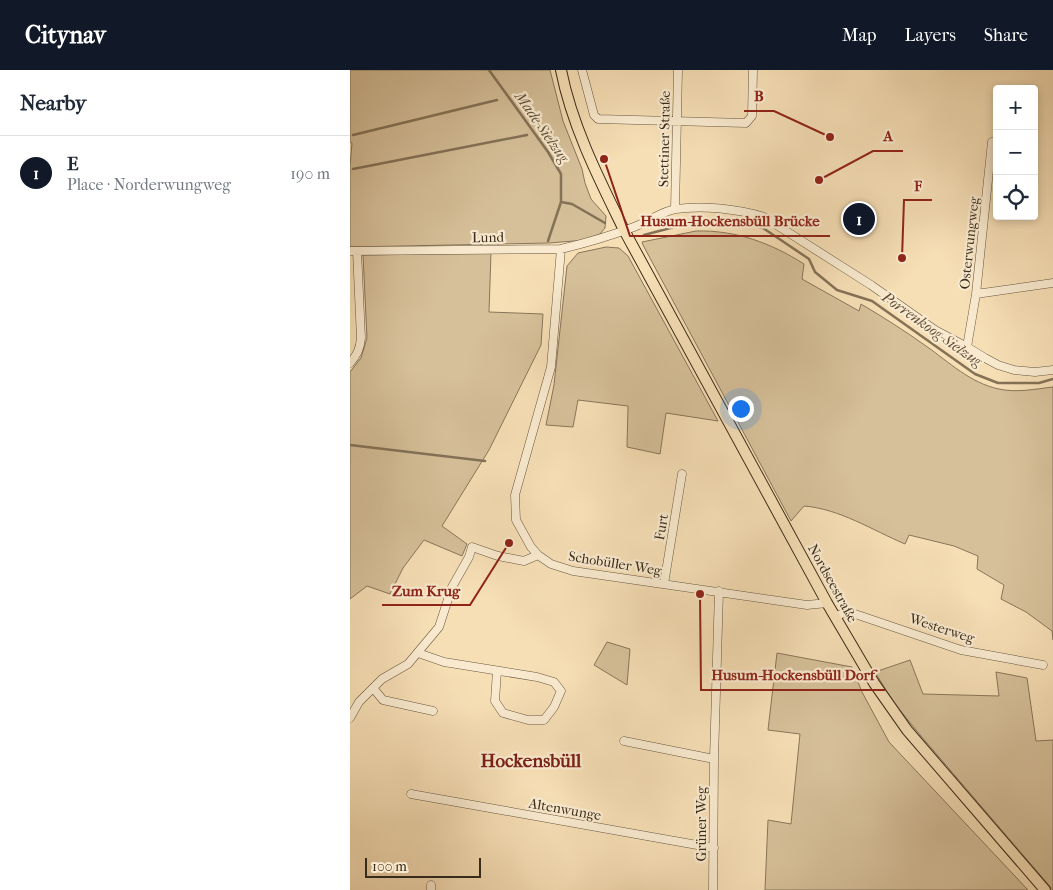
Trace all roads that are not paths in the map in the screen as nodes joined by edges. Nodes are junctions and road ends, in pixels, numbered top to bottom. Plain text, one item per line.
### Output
1 (561, 70) edge
2 (582, 70) edge
3 (678, 70) edge
4 (753, 70) edge
5 (677, 122) junction
6 (992, 142) dead end
7 (675, 209) junction
8 (624, 230) junction
9 (561, 249) junction
10 (354, 251) edge
11 (1053, 283) edge
12 (976, 294) junction
13 (967, 347) junction
14 (350, 363) edge
15 (1053, 370) edge
16 (682, 474) dead end
17 (538, 555) junction
18 (664, 584) junction
19 (719, 591) junction
20 (827, 602) junction
21 (835, 616) junction
22 (418, 653) junction
23 (1043, 665) dead end
24 (497, 671) junction
25 (373, 688) junction
26 (433, 711) dead end
27 (350, 718) edge
28 (624, 741) dead end
29 (714, 759) junction
30 (411, 794) dead end
31 (714, 848) junction
32 (713, 890) edge
33 (1045, 890) edge

1 - 8 main road, Nordseestraße
2 - 5 street
3 - 5 street, Stettiner Straße
4 - 5 street
5 - 7 street, Stettiner Straße
6 - 12 street, Osterwungweg
7 - 8 street, Lund
7 - 13 street
8 - 9 street, Lund
8 - 20 main road, Nordseestraße
9 - 10 street, Lund
9 - 17 street, Schobüller Weg
10 - 14 street
11 - 12 street
12 - 13 street, Osterwungweg
13 - 15 street
16 - 18 street, Furt
17 - 18 street, Schobüller Weg
17 - 22 street
18 - 19 street, Schobüller Weg
19 - 20 street, Schobüller Weg
19 - 29 street, Grüner Weg
20 - 21 main road, Nordseestraße
21 - 23 street, Westerweg
21 - 33 main road, Nordseestraße
22 - 24 street
22 - 25 street
24 - 24 street
25 - 26 street
25 - 27 street
28 - 29 street
29 - 31 street, Grüner Weg
30 - 31 street, Altenwunge
31 - 32 street, Grüner Weg

